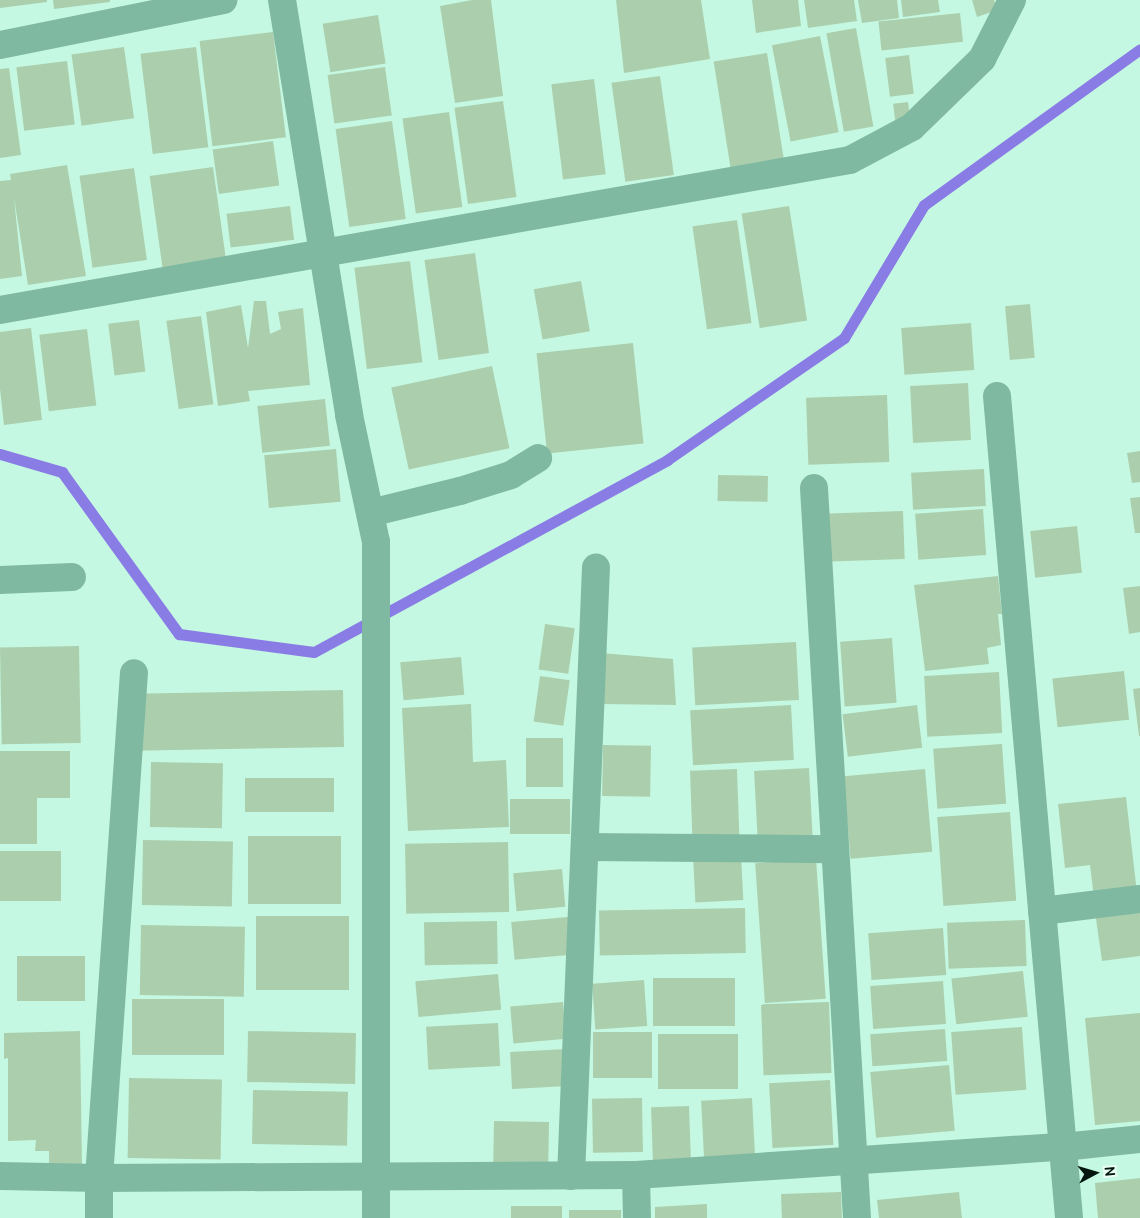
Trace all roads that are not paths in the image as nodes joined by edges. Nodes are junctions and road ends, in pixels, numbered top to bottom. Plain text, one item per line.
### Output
1 (224, 0) edge
2 (282, 0) edge
3 (1012, 0) edge
4 (0, 45) edge
5 (324, 254) junction
6 (0, 310) edge
7 (997, 396) dead end
8 (538, 458) dead end
9 (814, 488) dead end
10 (370, 513) junction
11 (596, 568) dead end
12 (72, 577) dead end
13 (0, 580) edge
14 (134, 673) dead end
15 (585, 847) junction
16 (834, 849) junction
17 (1140, 899) edge
18 (1042, 911) junction
19 (1140, 1139) edge
20 (1063, 1147) junction
21 (853, 1160) junction
22 (636, 1175) junction
23 (0, 1176) edge
24 (377, 1176) junction
25 (570, 1176) junction
26 (99, 1178) junction
27 (99, 1218) edge
28 (376, 1218) edge
29 (637, 1218) edge
30 (857, 1218) edge
31 (1070, 1218) edge

1 - 4 street
2 - 5 street
3 - 5 street
5 - 6 street
5 - 10 street
7 - 18 street
8 - 10 street
9 - 16 street
10 - 24 street
11 - 15 street
12 - 13 street
14 - 26 street
15 - 16 street
15 - 25 street
16 - 21 street
17 - 18 street
18 - 20 street
19 - 20 street
20 - 21 street
20 - 31 street
21 - 22 street
21 - 30 street
22 - 25 street
22 - 29 street
23 - 26 street
24 - 25 street
24 - 26 street
24 - 28 street
26 - 27 street

